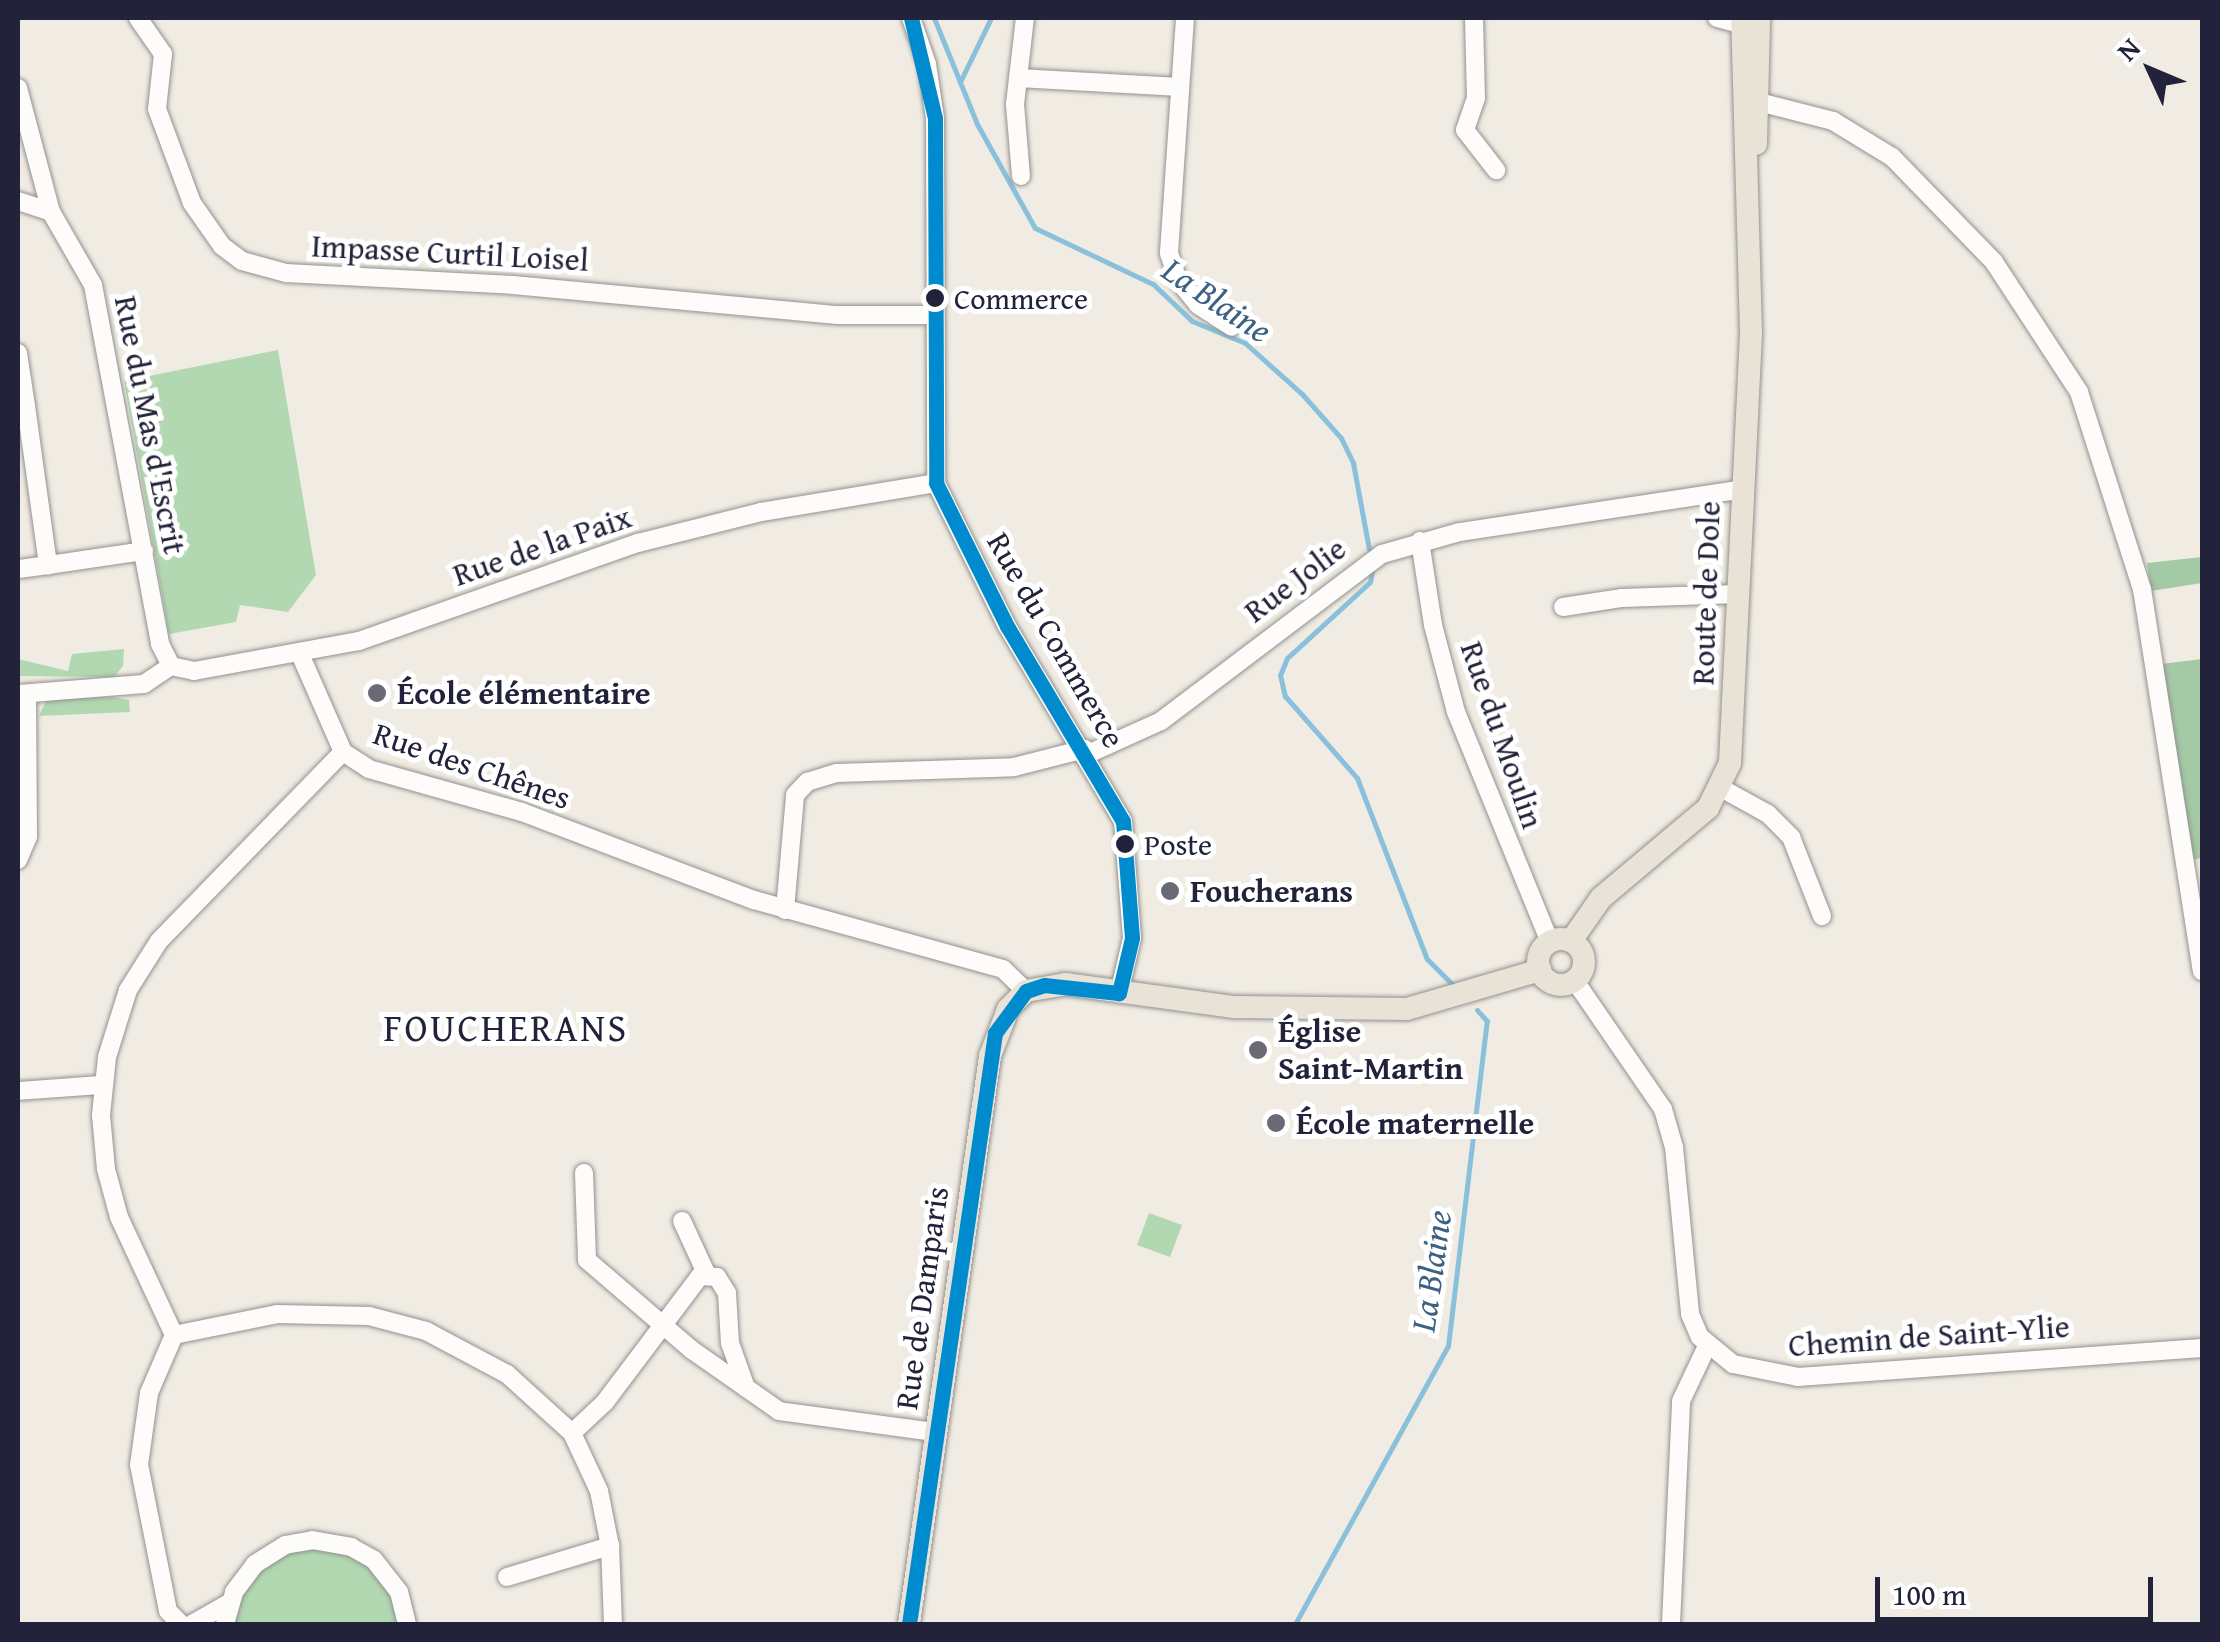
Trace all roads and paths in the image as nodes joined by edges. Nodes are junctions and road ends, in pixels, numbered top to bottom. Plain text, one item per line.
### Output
1 (138, 18) edge
2 (911, 18) edge
3 (1025, 18) edge
4 (1185, 18) edge
5 (1474, 18) edge
6 (1717, 18) edge
7 (1750, 22) edge
8 (1018, 78) junction
9 (18, 88) edge
10 (1180, 88) junction
11 (1750, 99) junction
12 (1496, 170) dead end
13 (1020, 176) dead end
14 (18, 201) edge
15 (50, 212) junction
16 (933, 315) junction
17 (1232, 327) dead end
18 (18, 353) edge
19 (22, 406) edge
20 (936, 484) junction
21 (1743, 488) junction
22 (1420, 541) junction
23 (144, 551) junction
24 (48, 564) junction
25 (18, 568) edge
26 (1738, 594) junction
27 (1563, 607) dead end
28 (300, 654) junction
29 (171, 666) junction
30 (22, 694) edge
31 (1086, 751) junction
32 (343, 752) junction
33 (1722, 788) junction
34 (18, 860) edge
35 (785, 910) junction
36 (1822, 916) dead end
37 (1561, 942) junction
38 (1540, 970) junction
39 (2202, 971) edge
40 (1574, 980) junction
41 (1026, 992) junction
42 (1119, 992) junction
43 (102, 1085) junction
44 (18, 1091) edge
45 (584, 1173) dead end
46 (682, 1221) dead end
47 (707, 1274) junction
48 (664, 1327) junction
49 (174, 1335) junction
50 (1708, 1346) junction
51 (2202, 1348) edge
52 (746, 1388) junction
53 (935, 1432) junction
54 (572, 1433) junction
55 (610, 1546) junction
56 (507, 1576) dead end
57 (229, 1603) junction
58 (181, 1624) edge
59 (192, 1624) edge
60 (225, 1624) edge
61 (407, 1624) edge
62 (613, 1624) edge
63 (909, 1624) edge
64 (1671, 1624) edge

1 - 16 street, Impasse Curtil Loisel
2 - 16 street, Rue du Commerce
3 - 8 street
4 - 10 street
5 - 12 street
6 - 7 street
7 - 11 main road, Route de Dole
8 - 10 street
8 - 13 street
9 - 15 street, Rue du Mas d'Escrit
10 - 17 street
11 - 21 main road, Route de Dole
11 - 39 street
14 - 15 street
15 - 23 street, Rue du Mas d'Escrit
16 - 20 street, Rue du Commerce
18 - 19 street
19 - 24 street
20 - 28 street, Rue de la Paix
20 - 31 street, Rue du Commerce
21 - 22 street, Rue Jolie
21 - 26 main road, Route de Dole
22 - 31 street, Rue Jolie
22 - 37 street, Rue du Moulin
23 - 24 street
23 - 29 street, Rue du Mas d'Escrit
24 - 25 street
26 - 27 street
26 - 33 main road, Route de Dole
28 - 29 street, Rue de la Paix
28 - 32 street
29 - 30 street
30 - 34 street
31 - 35 street, Rue Jolie
31 - 42 street, Rue du Commerce
32 - 35 street, Rue des Chênes
32 - 43 street, Rue des Chênes
33 - 36 street
33 - 37 main road, Route de Dole
35 - 41 street, Rue des Chênes
37 - 38 main road
37 - 40 main road
38 - 40 main road
38 - 42 main road
40 - 50 street
41 - 42 main road
41 - 53 main road, Rue de Damparis
43 - 44 street
43 - 49 street, Rue des Chênes
45 - 48 street
46 - 47 street
47 - 48 street
47 - 52 street
48 - 52 street
48 - 54 street
49 - 54 street
49 - 58 street
50 - 51 street, Chemin de Saint-Ylie
50 - 64 street
52 - 53 street
53 - 63 main road, Rue de Damparis
54 - 55 street
55 - 56 street
55 - 62 street
57 - 59 street
57 - 60 street
57 - 61 street

